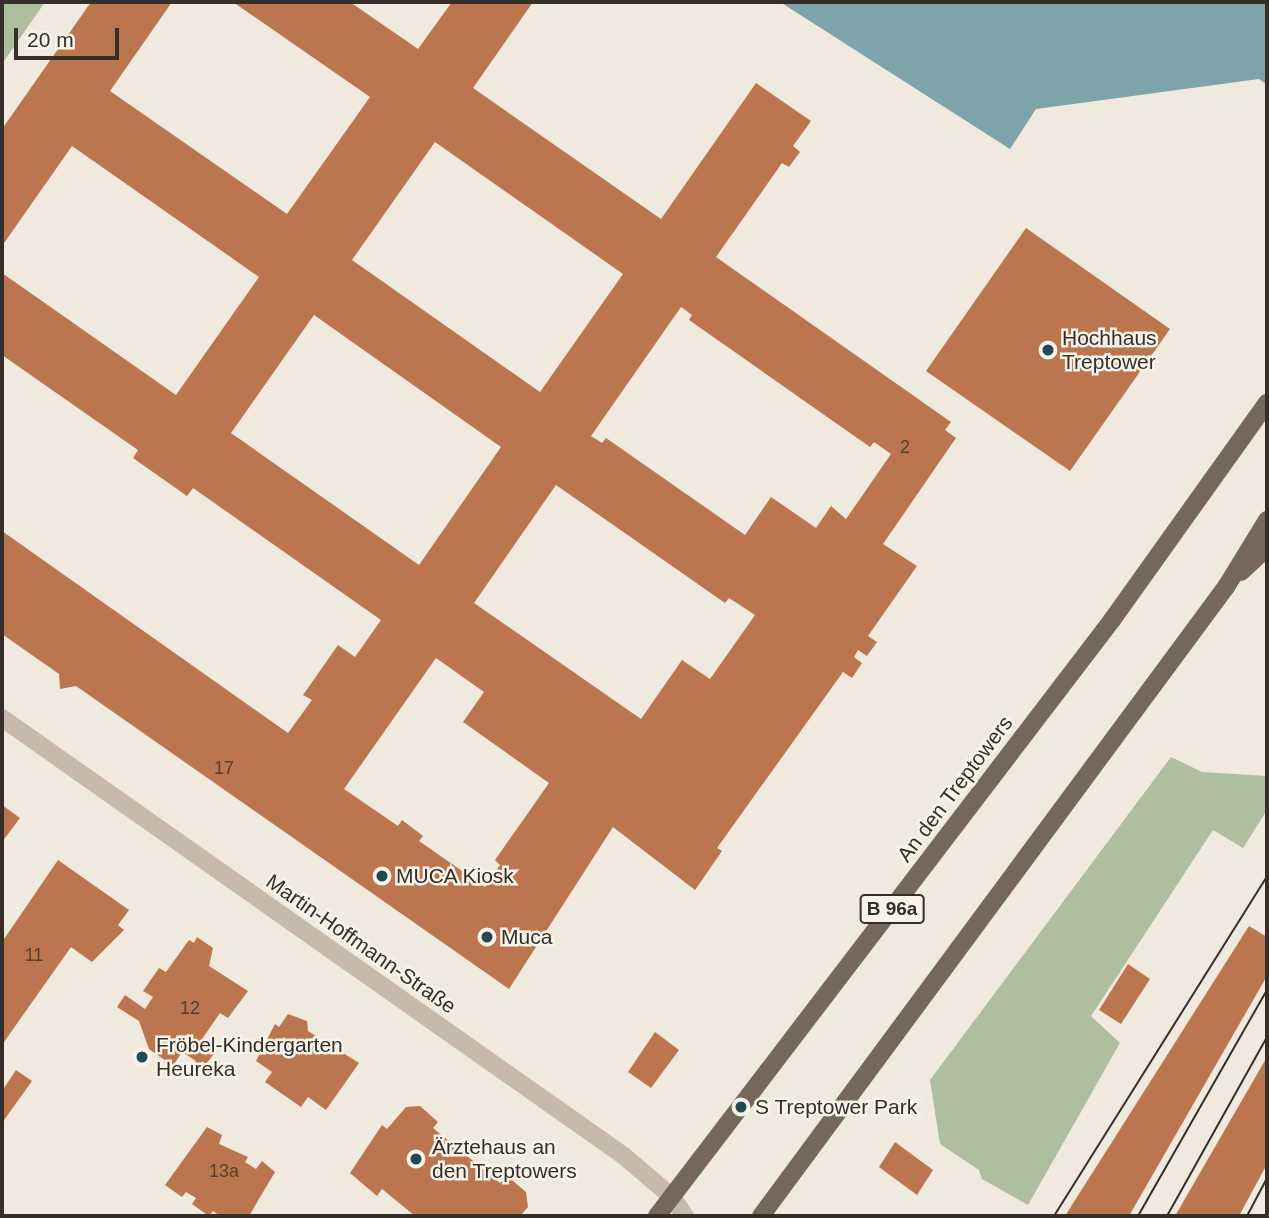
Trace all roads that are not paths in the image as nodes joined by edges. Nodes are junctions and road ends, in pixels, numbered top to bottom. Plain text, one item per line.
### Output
1 (1267, 403) edge
2 (1267, 520) edge
3 (1267, 548) edge
4 (1226, 587) junction
5 (2, 718) edge
6 (672, 1197) junction
7 (657, 1216) edge
8 (685, 1216) edge
9 (761, 1216) edge

1 - 6 main road, An den Treptowers / B 96a
2 - 4 main road
3 - 4 main road
4 - 9 main road
5 - 6 street, Martin-Hoffmann-Straße
6 - 7 main road, B 96a
6 - 8 street, Martin-Hoffmann-Straße

